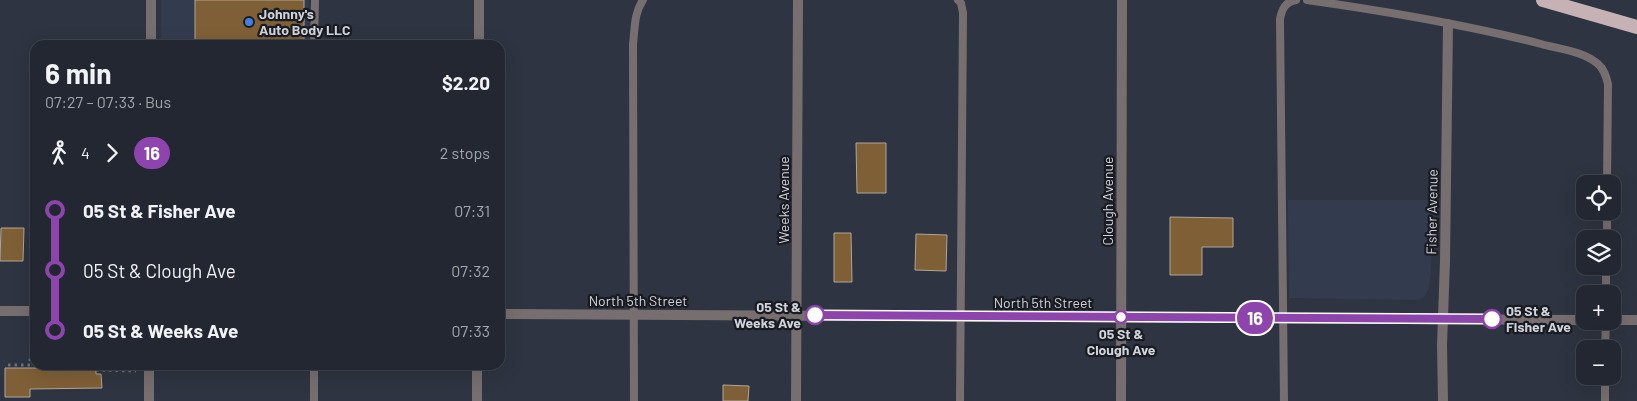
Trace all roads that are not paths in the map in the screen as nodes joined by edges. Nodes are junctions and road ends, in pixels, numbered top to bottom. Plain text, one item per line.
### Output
1 (151, 0) edge
2 (315, 0) edge
3 (479, 0) edge
4 (643, 0) edge
5 (798, 0) edge
6 (958, 0) edge
7 (1122, 0) edge
8 (1296, 0) edge
9 (1307, 0) edge
10 (1543, 0) edge
11 (1448, 24) junction
12 (1637, 27) edge
13 (151, 40) edge
14 (314, 40) edge
15 (479, 40) edge
16 (1607, 175) edge
17 (0, 311) edge
18 (30, 311) edge
19 (505, 314) edge
20 (634, 314) junction
21 (797, 315) junction
22 (961, 316) junction
23 (1122, 317) junction
24 (1284, 318) junction
25 (1443, 319) junction
26 (1576, 320) edge
27 (1621, 320) edge
28 (1637, 320) edge
29 (149, 370) edge
30 (314, 370) edge
31 (477, 370) edge
32 (1605, 385) edge
33 (149, 401) edge
34 (314, 401) edge
35 (477, 401) edge
36 (634, 401) edge
37 (796, 401) edge
38 (960, 401) edge
39 (1121, 401) edge
40 (1284, 401) edge
41 (1442, 401) edge
42 (1605, 401) edge

1 - 13 street
2 - 14 lane
3 - 15 street
4 - 20 lane
5 - 21 street, Weeks Avenue
6 - 22 lane
7 - 23 street, Clough Avenue
8 - 24 lane
9 - 11 lane
10 - 12 highway
11 - 16 lane
11 - 25 street, Fisher Avenue
17 - 18 street
19 - 20 street, North 5th Street
20 - 21 street, North 5th Street
20 - 36 lane
21 - 22 street, North 5th Street
21 - 37 street, Weeks Avenue
22 - 23 street, North 5th Street
22 - 38 lane
23 - 24 street, North 5th Street
23 - 39 street, Clough Avenue
24 - 25 street, North 5th Street
24 - 40 lane
25 - 26 street, North 5th Street
25 - 41 street, Fisher Avenue
27 - 28 street
29 - 33 street
30 - 34 lane
31 - 35 street
32 - 42 lane

